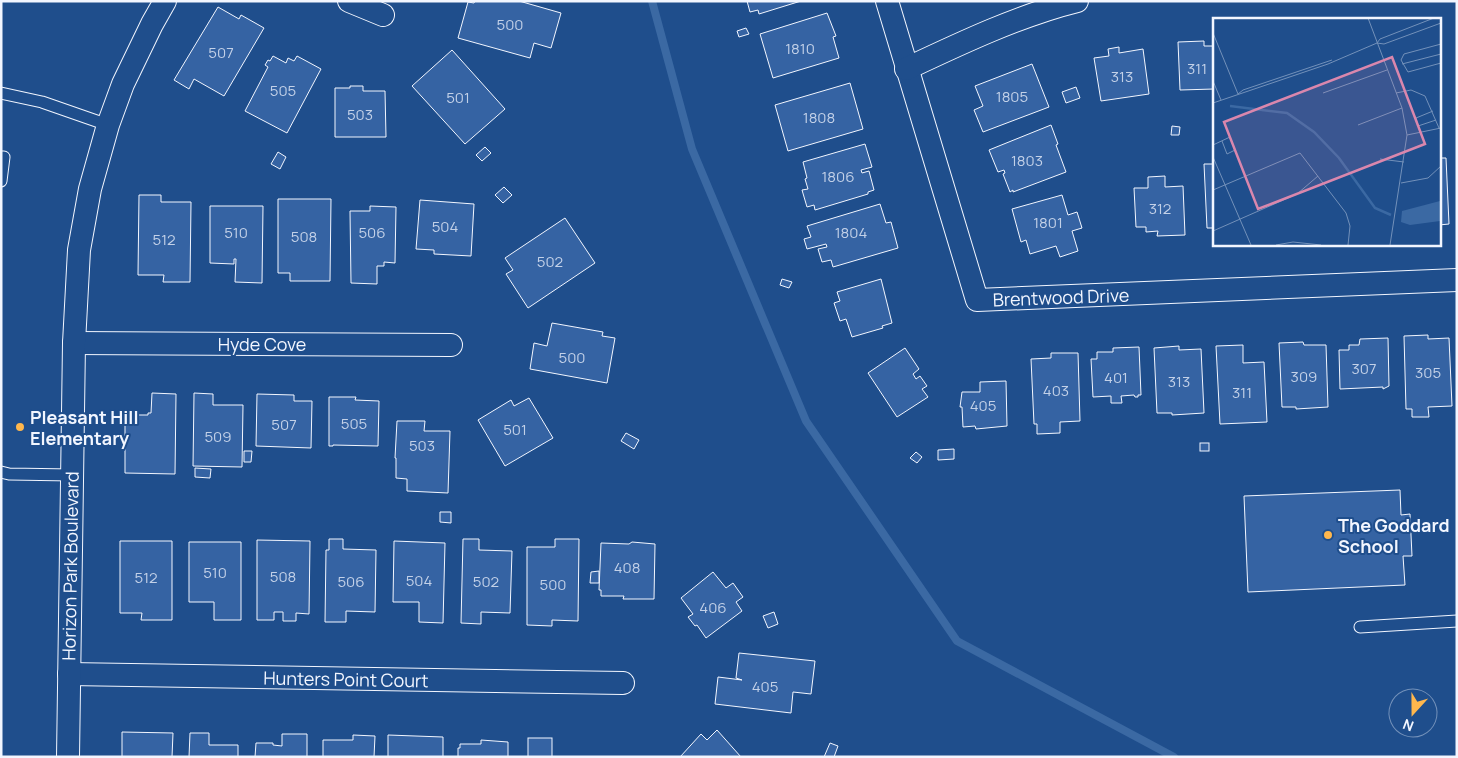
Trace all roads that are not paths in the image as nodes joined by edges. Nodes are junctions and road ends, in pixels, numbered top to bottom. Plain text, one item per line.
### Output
1 (165, 1) edge
2 (349, 1) edge
3 (887, 1) edge
4 (1077, 1) edge
5 (383, 15) dead end
6 (906, 69) junction
7 (1, 93) edge
8 (108, 125) junction
9 (1, 157) edge
10 (1, 181) edge
11 (1457, 280) edge
12 (74, 343) junction
13 (451, 345) dead end
14 (1, 472) edge
15 (72, 475) junction
16 (1457, 621) edge
17 (1360, 628) dead end
18 (69, 674) junction
19 (623, 683) dead end
20 (68, 757) edge

1 - 8 street, Horizon Park Boulevard
2 - 5 street
3 - 6 street, Brentwood Drive
4 - 6 street
6 - 11 street, Brentwood Drive
7 - 8 lane
8 - 12 street, Horizon Park Boulevard
9 - 10 lane
12 - 13 street, Hyde Cove
12 - 15 street, Horizon Park Boulevard
14 - 15 lane
15 - 18 street, Horizon Park Boulevard
16 - 17 lane
18 - 19 street, Hunters Point Court
18 - 20 street, Horizon Park Boulevard

